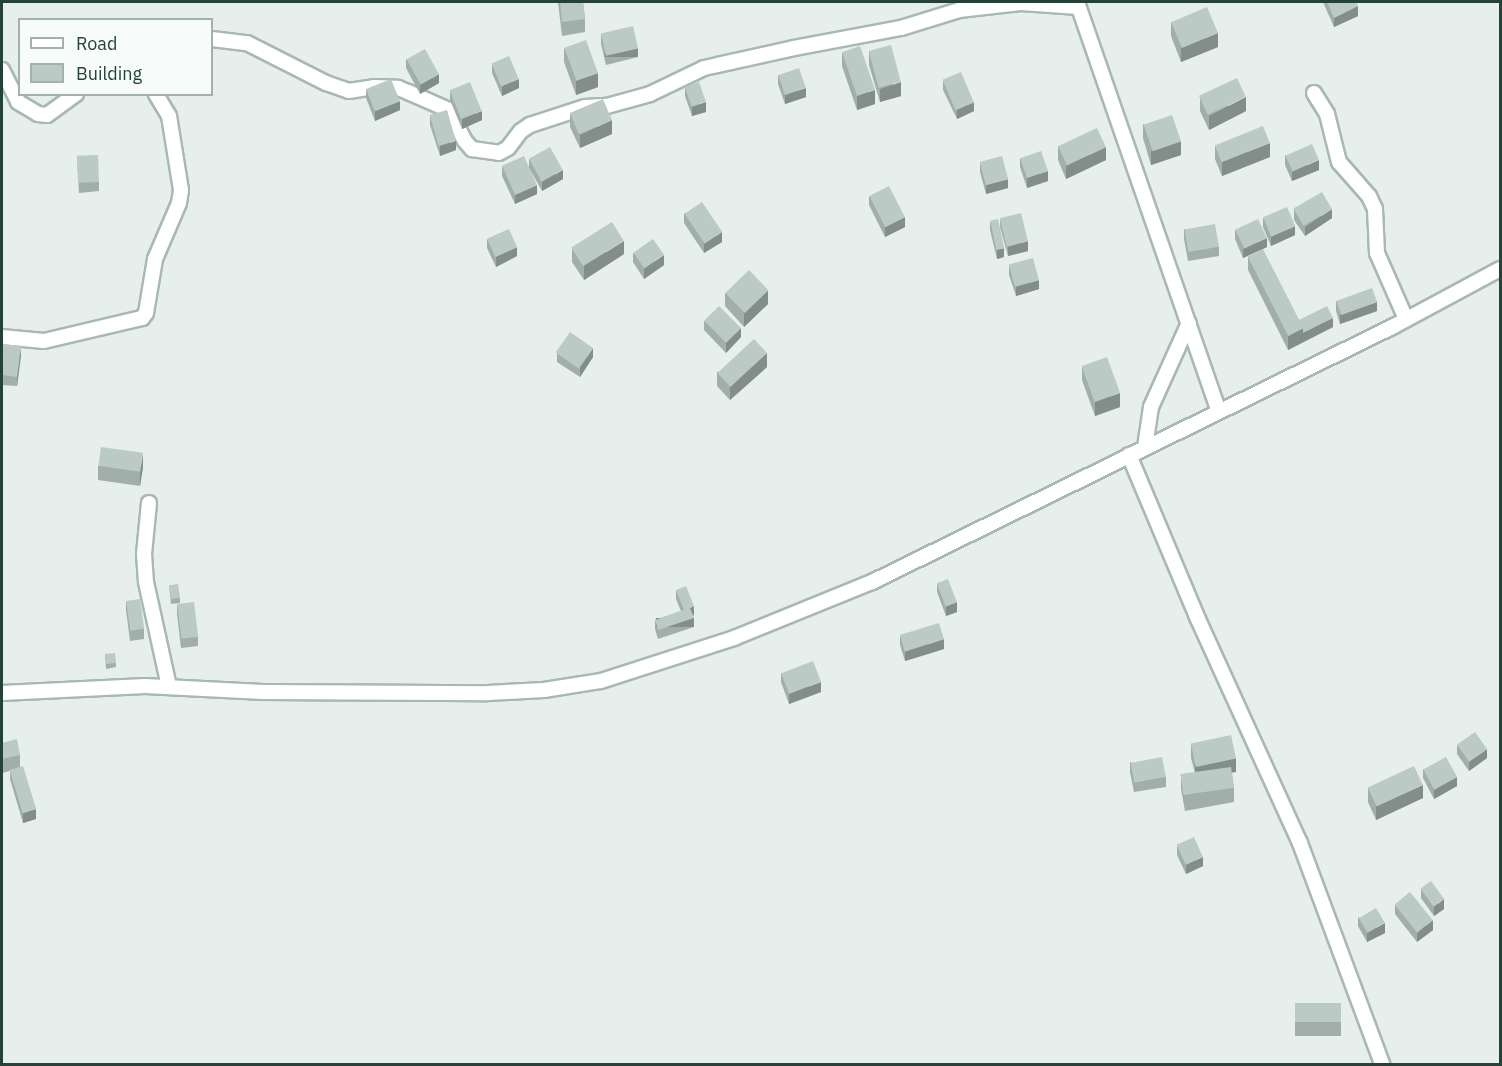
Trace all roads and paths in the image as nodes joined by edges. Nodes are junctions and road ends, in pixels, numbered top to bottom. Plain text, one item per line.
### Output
1 (1077, 4) edge
2 (955, 6) edge
3 (213, 39) edge
4 (2, 70) edge
5 (1314, 93) dead end
6 (73, 96) edge
7 (157, 96) edge
8 (1500, 269) edge
9 (1406, 319) junction
10 (1189, 324) junction
11 (2, 337) edge
12 (1219, 411) junction
13 (1145, 447) junction
14 (1129, 455) junction
15 (149, 502) dead end
16 (169, 687) junction
17 (2, 693) edge
18 (1382, 1065) edge

1 - 2 street
1 - 10 street
2 - 3 street
4 - 6 street
5 - 9 street
7 - 11 street
8 - 9 street
9 - 12 street
10 - 12 street
10 - 13 street
12 - 13 street
13 - 14 street
14 - 16 street
14 - 18 street
15 - 16 street
16 - 17 street

